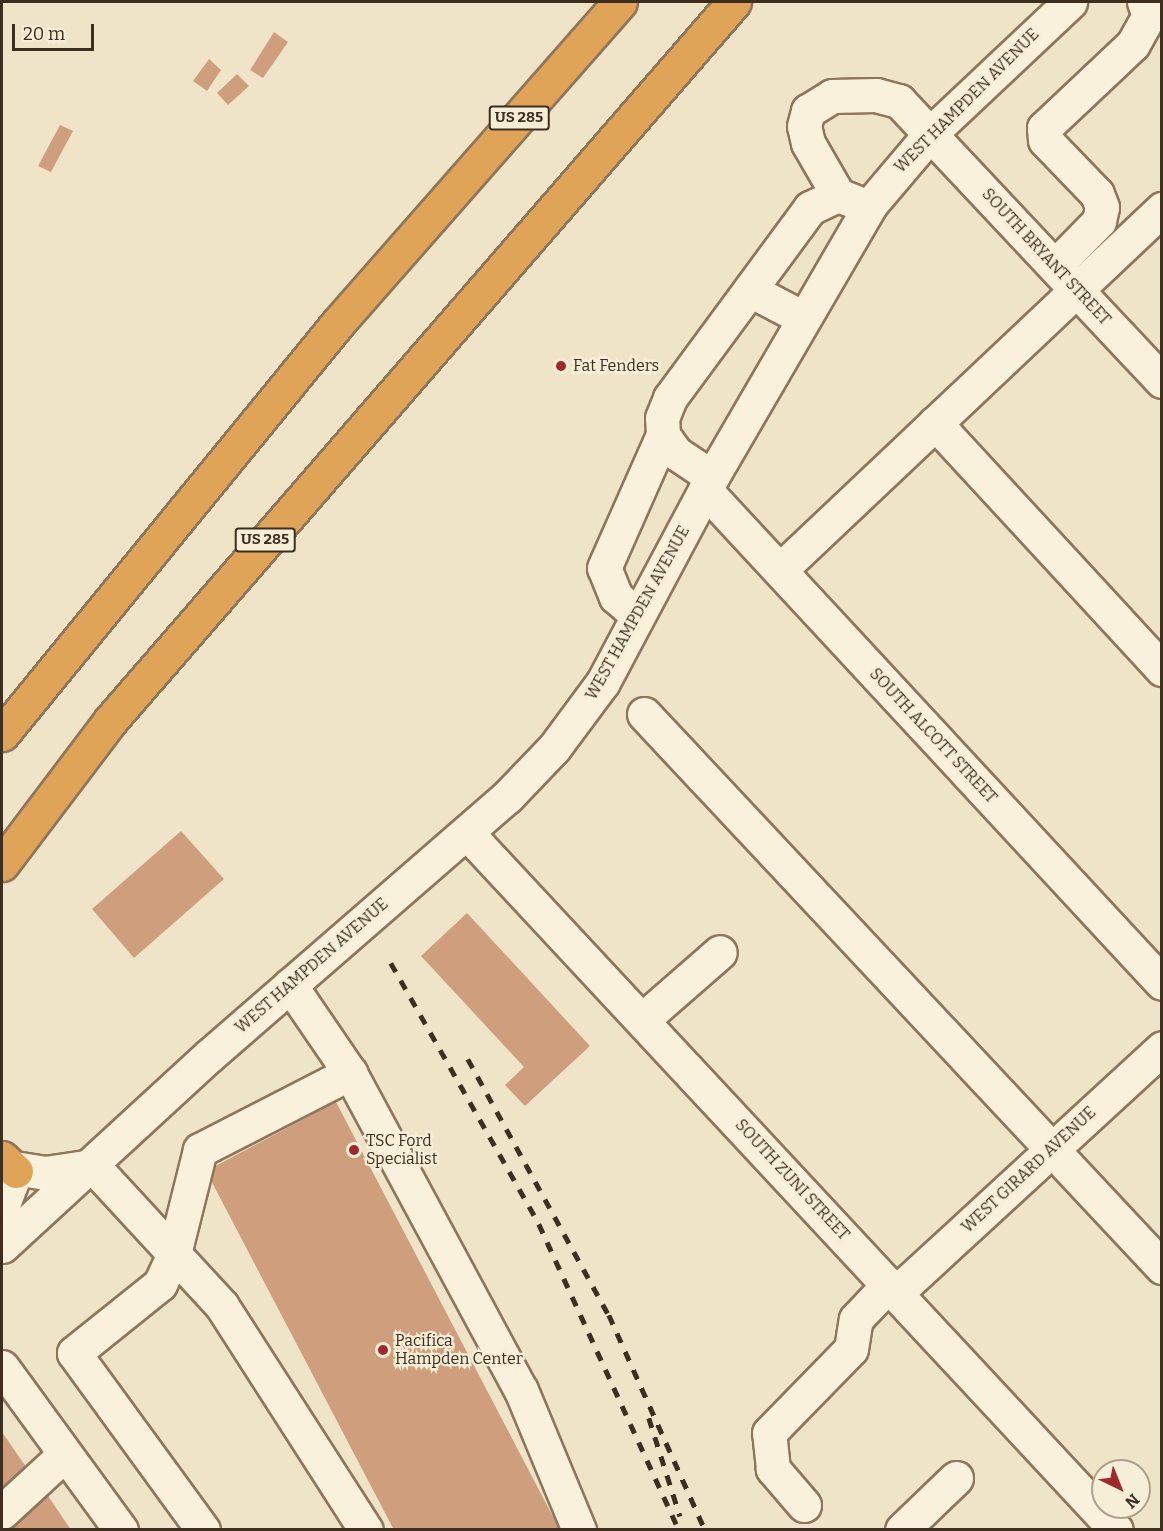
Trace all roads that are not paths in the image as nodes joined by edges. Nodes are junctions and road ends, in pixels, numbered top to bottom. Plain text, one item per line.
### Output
1 (591, 2) edge
2 (620, 2) edge
3 (734, 2) edge
4 (1070, 2) edge
5 (1144, 2) edge
6 (931, 133) junction
7 (838, 195) junction
8 (868, 208) junction
9 (1161, 209) edge
10 (1092, 230) junction
11 (418, 234) junction
12 (1114, 254) junction
13 (1066, 278) junction
14 (750, 290) junction
15 (803, 318) junction
16 (1161, 381) edge
17 (935, 423) junction
18 (663, 435) junction
19 (709, 484) junction
20 (780, 570) junction
21 (638, 615) junction
22 (1161, 669) edge
23 (644, 714) dead end
24 (2, 734) edge
25 (467, 832) junction
26 (2, 864) edge
27 (720, 952) dead end
28 (1161, 983) edge
29 (290, 985) junction
30 (642, 1020) junction
31 (1161, 1048) edge
32 (350, 1073) junction
33 (1051, 1150) junction
34 (6, 1165) edge
35 (93, 1166) junction
36 (2, 1207) edge
37 (2, 1246) edge
38 (174, 1254) junction
39 (1161, 1267) edge
40 (893, 1288) junction
41 (2, 1368) edge
42 (64, 1455) junction
43 (956, 1478) dead end
44 (804, 1505) dead end
45 (2, 1512) edge
46 (121, 1530) edge
47 (203, 1530) edge
48 (366, 1530) edge
49 (579, 1530) edge
50 (902, 1530) edge
51 (1116, 1530) edge

1 - 11 highway
2 - 11 highway, US 285
3 - 26 highway, US 285
4 - 6 street, WEST HAMPDEN AVENUE
5 - 10 street
6 - 7 street, SOUTH BRYANT STREET
6 - 8 street, WEST HAMPDEN AVENUE
6 - 13 street, SOUTH BRYANT STREET
7 - 8 street
7 - 14 street
8 - 15 street, WEST HAMPDEN AVENUE
9 - 12 street
10 - 12 street
10 - 13 street
11 - 24 highway, US 285
12 - 13 street
13 - 16 street, SOUTH BRYANT STREET
13 - 17 street
14 - 15 street
14 - 18 street
15 - 19 street, WEST HAMPDEN AVENUE
17 - 20 street
17 - 22 street
18 - 19 street, SOUTH ALCOTT STREET
18 - 21 street
19 - 20 street, SOUTH ALCOTT STREET
19 - 21 street, WEST HAMPDEN AVENUE
20 - 28 street, SOUTH ALCOTT STREET
21 - 25 street, WEST HAMPDEN AVENUE
23 - 33 street
25 - 29 street, WEST HAMPDEN AVENUE
25 - 30 street, SOUTH ZUNI STREET
27 - 30 street
29 - 32 street
29 - 35 street, WEST HAMPDEN AVENUE
30 - 40 street, SOUTH ZUNI STREET
31 - 33 street, WEST GIRARD AVENUE
32 - 38 street
32 - 49 street
33 - 39 street
33 - 40 street, WEST GIRARD AVENUE
34 - 35 street
34 - 36 street
35 - 37 street, WEST HAMPDEN AVENUE
35 - 38 street
38 - 47 street
38 - 48 street
40 - 44 street, WEST GIRARD AVENUE
40 - 51 street, SOUTH ZUNI STREET
41 - 42 street
42 - 45 street
42 - 46 street
43 - 50 street

